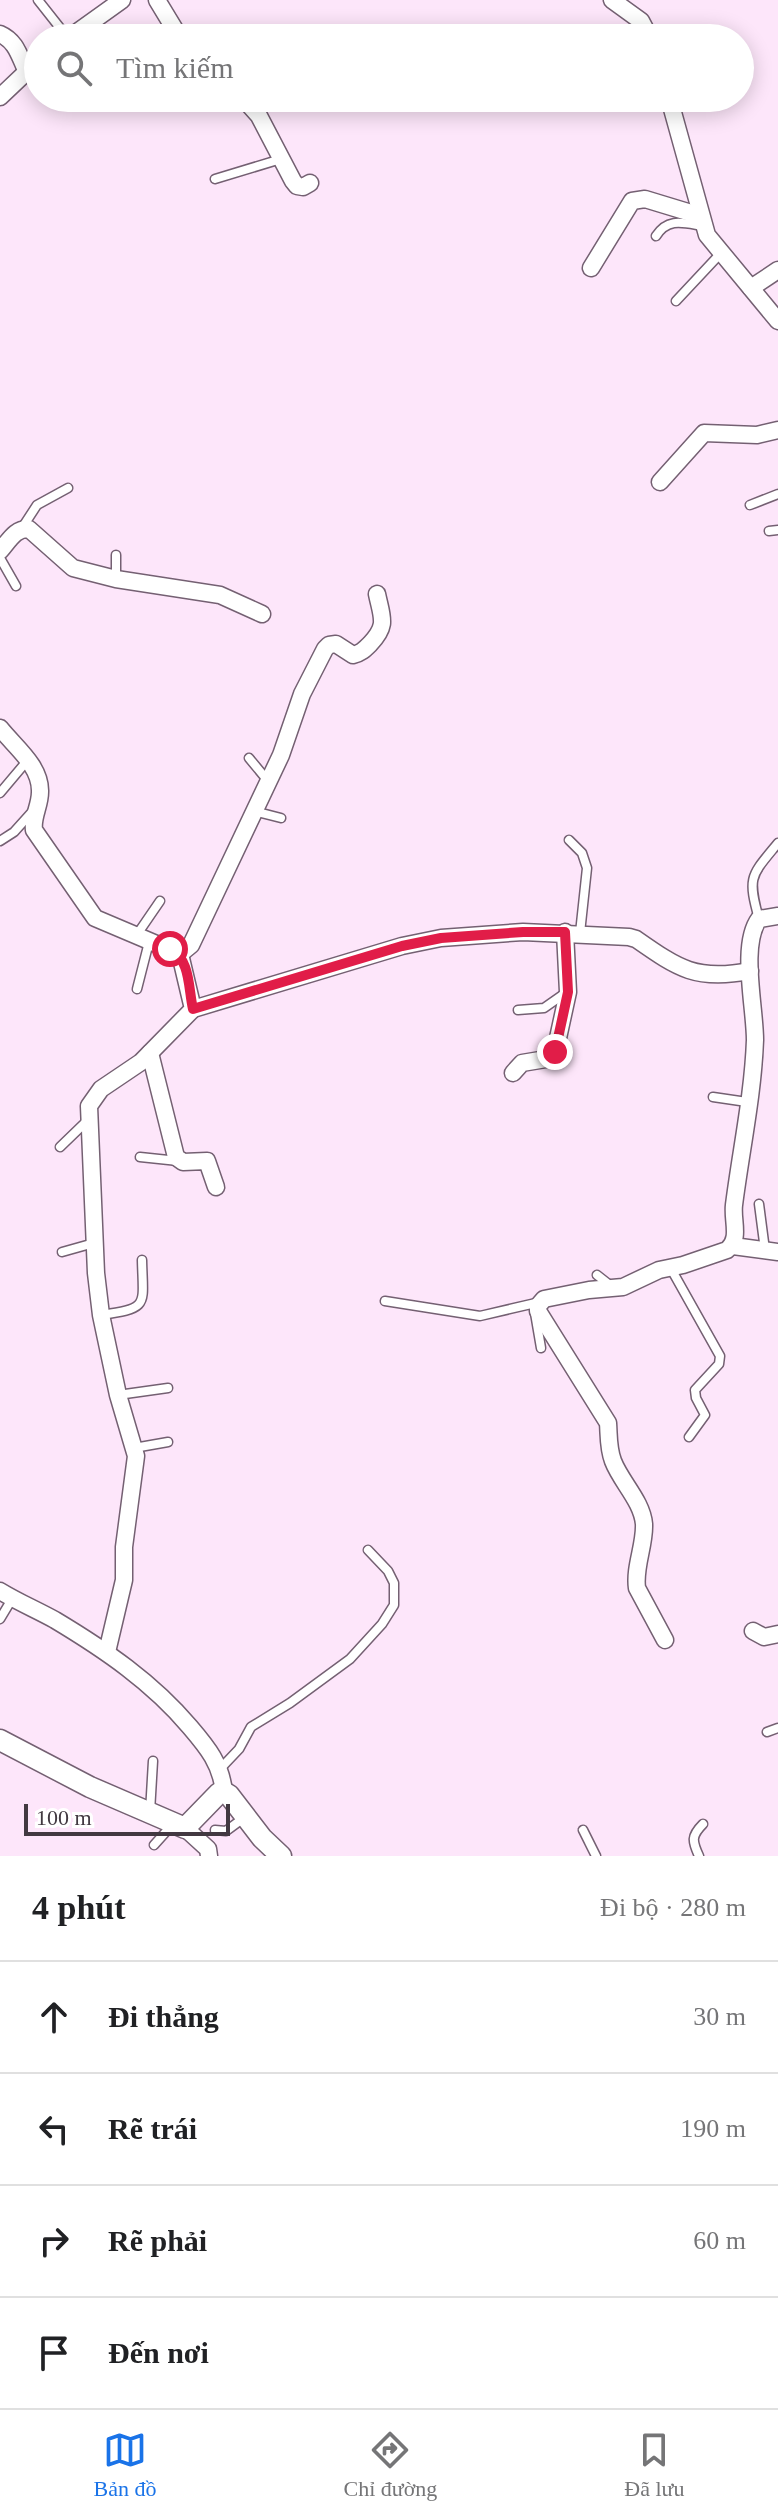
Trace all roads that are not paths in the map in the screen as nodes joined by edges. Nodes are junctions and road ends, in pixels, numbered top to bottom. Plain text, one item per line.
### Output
1 (38, 0) edge
2 (122, 0) edge
3 (157, 0) edge
4 (612, 0) edge
5 (57, 24) edge
6 (88, 24) edge
7 (172, 24) edge
8 (643, 24) edge
9 (0, 34) edge
10 (24, 56) edge
11 (24, 73) edge
12 (0, 97) edge
13 (255, 112) edge
14 (673, 112) edge
15 (281, 158) junction
16 (215, 179) dead end
17 (310, 183) dead end
18 (702, 221) junction
19 (656, 236) dead end
20 (721, 253) junction
21 (591, 268) dead end
22 (778, 270) edge
23 (751, 288) junction
24 (676, 301) dead end
25 (778, 321) edge
26 (778, 430) edge
27 (660, 482) dead end
28 (68, 488) dead end
29 (778, 494) edge
30 (750, 505) dead end
31 (21, 528) junction
32 (0, 551) edge
33 (116, 555) dead end
34 (0, 558) edge
35 (116, 579) junction
36 (16, 586) dead end
37 (377, 594) dead end
38 (262, 614) dead end
39 (0, 728) edge
40 (249, 758) dead end
41 (28, 760) junction
42 (268, 781) junction
43 (0, 793) edge
44 (39, 803) junction
45 (253, 811) junction
46 (281, 818) dead end
47 (569, 840) dead end
48 (0, 841) edge
49 (778, 843) edge
50 (160, 901) dead end
51 (778, 916) edge
52 (759, 919) junction
53 (572, 933) junction
54 (142, 939) junction
55 (180, 954) junction
56 (750, 971) junction
57 (137, 989) dead end
58 (568, 992) junction
59 (193, 1009) junction
60 (518, 1010) dead end
61 (150, 1053) junction
62 (513, 1073) dead end
63 (713, 1097) dead end
64 (747, 1102) junction
65 (89, 1118) junction
66 (60, 1147) dead end
67 (140, 1157) dead end
68 (179, 1161) junction
69 (216, 1187) dead end
70 (759, 1204) dead end
71 (95, 1243) junction
72 (733, 1246) junction
73 (772, 1251) edge
74 (62, 1252) dead end
75 (142, 1260) dead end
76 (670, 1267) junction
77 (597, 1275) dead end
78 (615, 1289) junction
79 (385, 1301) dead end
80 (536, 1303) junction
81 (101, 1315) junction
82 (541, 1348) dead end
83 (168, 1388) dead end
84 (118, 1395) junction
85 (689, 1437) dead end
86 (168, 1442) dead end
87 (134, 1448) junction
88 (368, 1550) dead end
89 (6, 1594) edge
90 (0, 1619) edge
91 (753, 1631) dead end
92 (778, 1634) edge
93 (665, 1640) dead end
94 (107, 1652) junction
95 (778, 1728) edge
96 (767, 1732) dead end
97 (0, 1740) edge
98 (153, 1761) dead end
99 (220, 1769) junction
100 (224, 1792) junction
101 (150, 1813) junction
102 (246, 1817) junction
103 (703, 1824) dead end
104 (179, 1826) junction
105 (215, 1830) dead end
106 (583, 1830) dead end
107 (154, 1845) dead end
108 (275, 1854) edge
109 (209, 1856) edge
110 (596, 1856) edge
111 (699, 1856) edge

1 - 5 lane
2 - 6 street
3 - 7 street
4 - 8 street
9 - 10 street
11 - 12 street
13 - 15 street
14 - 18 street
15 - 16 lane
15 - 17 street
18 - 19 lane
18 - 20 street
18 - 21 street
20 - 23 street
20 - 24 lane
22 - 23 street
23 - 25 street
26 - 27 street
28 - 31 lane
29 - 30 lane
31 - 32 street
31 - 35 street
33 - 35 lane
34 - 36 lane
35 - 38 street
37 - 42 street
39 - 41 street
40 - 42 lane
41 - 43 lane
41 - 44 street
42 - 45 street
44 - 48 lane
44 - 54 street
45 - 46 lane
45 - 55 street
47 - 53 lane
49 - 52 lane
50 - 54 lane
51 - 52 street
52 - 56 street
53 - 56 street
53 - 58 street
53 - 59 street
54 - 55 street
54 - 57 lane
55 - 59 street
56 - 64 street
58 - 60 lane
58 - 62 street
59 - 61 street
61 - 65 street
61 - 68 street
63 - 64 lane
64 - 72 street
65 - 66 lane
65 - 71 street
67 - 68 lane
68 - 69 street
70 - 73 lane
71 - 74 lane
71 - 81 street
72 - 73 street
72 - 76 street
75 - 81 lane
76 - 78 street
76 - 85 lane
77 - 78 lane
78 - 80 street
79 - 80 lane
80 - 82 lane
80 - 93 street
81 - 84 street
83 - 84 lane
84 - 87 street
86 - 87 lane
87 - 94 street
88 - 99 lane
89 - 90 lane
89 - 94 street
91 - 92 street
94 - 99 street
95 - 96 lane
97 - 101 street
98 - 101 lane
99 - 100 street
100 - 102 street
100 - 104 street
101 - 104 street
102 - 105 lane
102 - 108 street
103 - 111 lane
104 - 107 lane
104 - 109 street
106 - 110 lane

